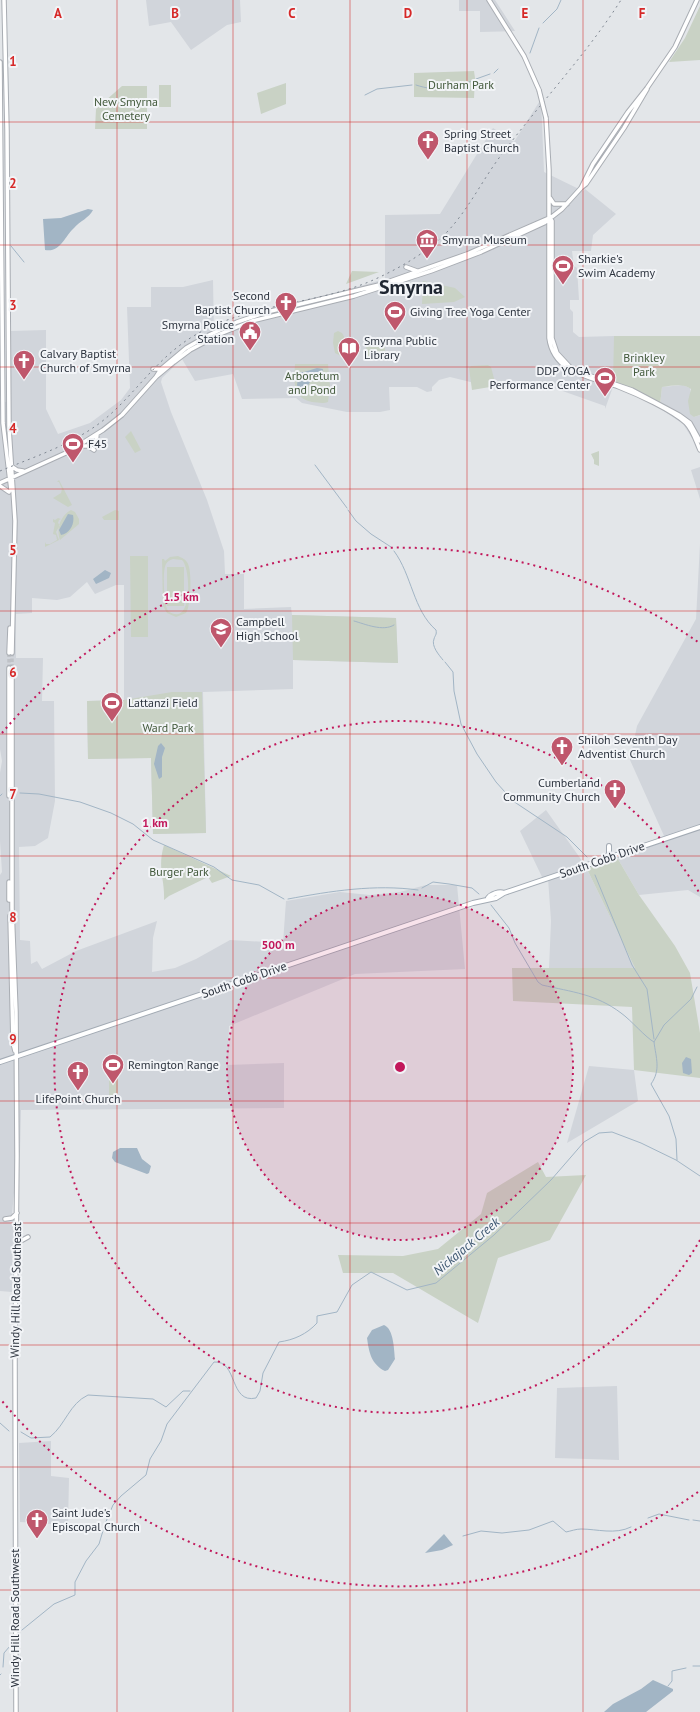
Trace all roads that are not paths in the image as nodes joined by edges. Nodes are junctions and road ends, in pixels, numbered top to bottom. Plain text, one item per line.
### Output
1 (4, 0) edge
2 (489, 0) edge
3 (697, 0) edge
4 (0, 62) edge
5 (648, 88) junction
6 (613, 135) junction
7 (609, 150) junction
8 (580, 188) junction
9 (550, 198) junction
10 (567, 204) junction
11 (550, 218) junction
12 (536, 227) junction
13 (548, 230) junction
14 (406, 267) dead end
15 (418, 271) junction
16 (551, 338) junction
17 (153, 369) dead end
18 (161, 369) junction
19 (156, 378) junction
20 (97, 434) junction
21 (700, 441) edge
22 (96, 445) dead end
23 (78, 446) junction
24 (94, 450) dead end
25 (700, 450) edge
26 (11, 466) junction
27 (24, 471) junction
28 (10, 478) junction
29 (0, 482) edge
30 (0, 486) edge
31 (9, 492) dead end
32 (11, 653) tunnel mouth
33 (11, 668) tunnel mouth
34 (700, 827) edge
35 (609, 846) dead end
36 (602, 860) junction
37 (16, 1056) junction
38 (0, 1062) edge
39 (17, 1213) junction
40 (5, 1219) dead end
41 (28, 1237) dead end
42 (17, 1243) junction
43 (15, 1524) joint
44 (16, 1712) edge

1 - 26 main road
2 - 9 main road, bridge
3 - 5 main road
4 - 28 main road
5 - 6 main road
5 - 7 main road
6 - 7 main road
6 - 8 main road
7 - 8 main road
8 - 10 main road
9 - 10 main road
9 - 11 main road
10 - 11 main road
11 - 12 main road
11 - 13 main road
11 - 15 main road
11 - 16 main road
12 - 13 main road
12 - 19 main road
13 - 16 main road
14 - 15 main road
15 - 18 main road
16 - 21 main road
16 - 25 main road
17 - 18 main road
18 - 19 main road
19 - 20 main road
20 - 22 main road
20 - 23 main road
23 - 24 main road
23 - 27 main road
26 - 27 main road
26 - 28 main road
27 - 28 main road
28 - 29 main road
28 - 32 main road
30 - 31 main road
33 - 37 main road, Windy Hill Road Southeast
34 - 36 main road, South Cobb Drive
35 - 36 main road
36 - 37 main road, South Cobb Drive
37 - 38 main road, South Cobb Drive
37 - 39 main road, Windy Hill Road Southeast
39 - 40 main road
39 - 42 main road, Windy Hill Road Southeast
41 - 42 main road
42 - 43 main road, Windy Hill Road Southeast
43 - 44 main road, Windy Hill Road Southwest

